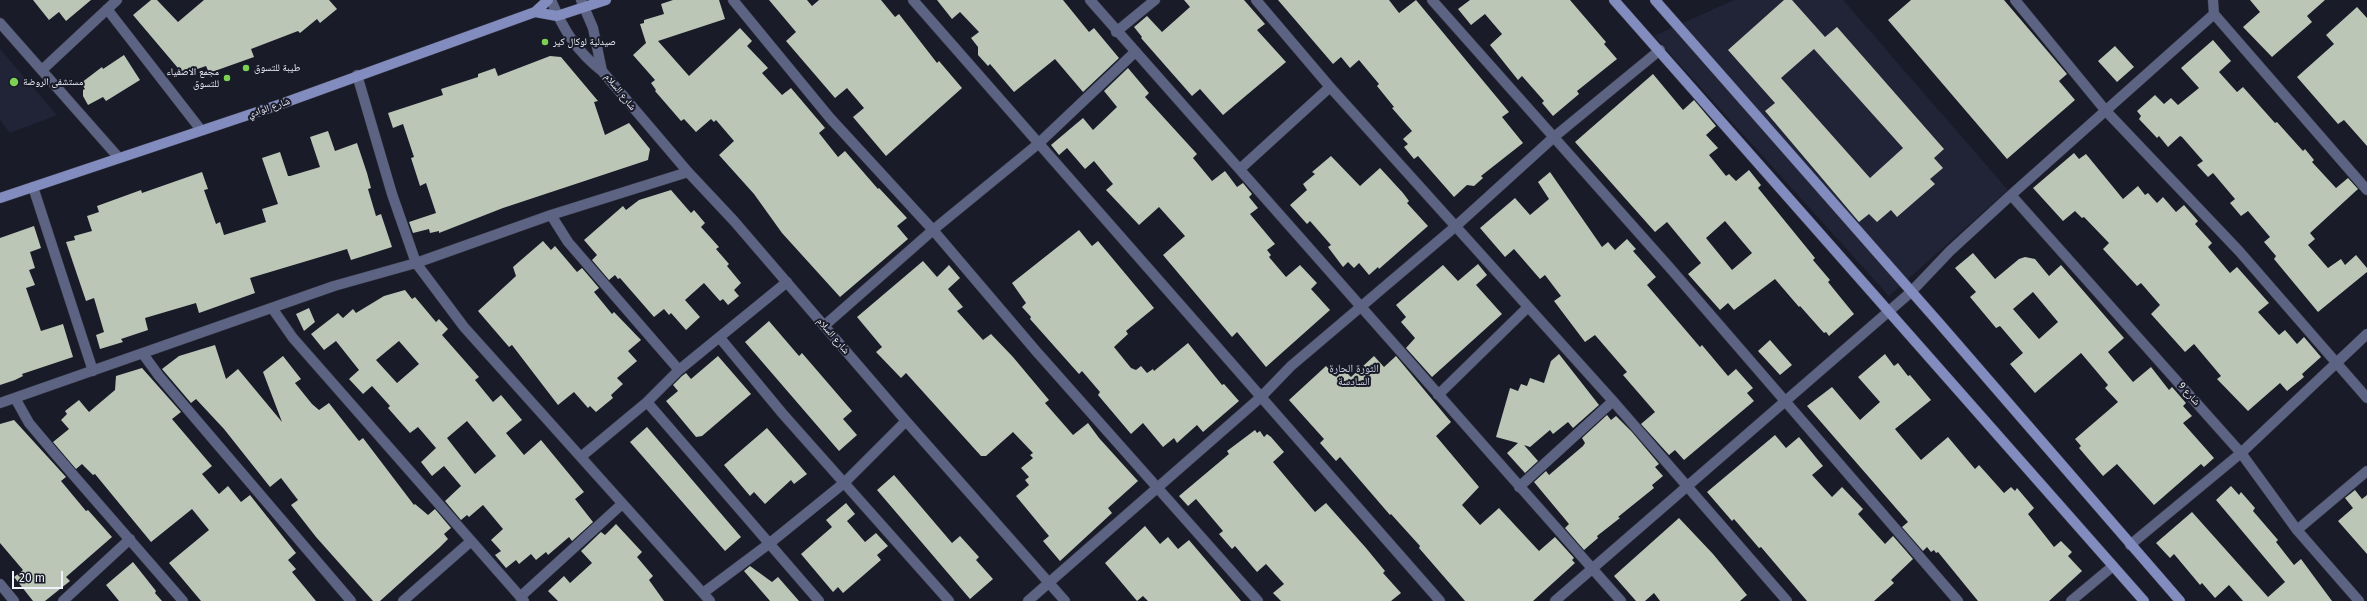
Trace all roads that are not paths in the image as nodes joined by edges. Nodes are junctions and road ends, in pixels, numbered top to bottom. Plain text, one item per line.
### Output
1 (117, 0) edge
2 (550, 0) edge
3 (606, 0) edge
4 (733, 0) edge
5 (913, 0) edge
6 (1090, 0) edge
7 (1155, 0) edge
8 (1256, 0) edge
9 (1432, 0) edge
10 (1614, 0) edge
11 (1655, 0) edge
12 (2015, 0) edge
13 (2212, 0) edge
14 (583, 4) edge
15 (107, 9) junction
16 (536, 12) junction
17 (2214, 14) junction
18 (558, 16) junction
19 (0, 23) edge
20 (1116, 32) junction
21 (1660, 50) junction
22 (1134, 53) junction
23 (42, 70) junction
24 (602, 70) junction
25 (357, 75) junction
26 (1330, 87) junction
27 (2106, 111) junction
28 (200, 130) junction
29 (1554, 137) junction
30 (1038, 144) junction
31 (119, 158) junction
32 (1240, 169) junction
33 (688, 172) junction
34 (33, 187) junction
35 (2367, 190) edge
36 (2012, 195) junction
37 (0, 198) edge
38 (551, 215) junction
39 (1456, 226) junction
40 (932, 230) junction
41 (416, 262) junction
42 (787, 282) junction
43 (1911, 292) junction
44 (1361, 307) junction
45 (1528, 307) junction
46 (272, 308) junction
47 (1889, 310) junction
48 (824, 326) junction
49 (2367, 334) edge
50 (720, 338) junction
51 (143, 354) junction
52 (2335, 362) junction
53 (679, 370) junction
54 (93, 371) junction
55 (1438, 395) junction
56 (1261, 396) junction
57 (15, 398) junction
58 (2367, 398) edge
59 (1613, 401) junction
60 (647, 402) junction
61 (0, 403) edge
62 (1785, 403) junction
63 (906, 421) junction
64 (2241, 452) junction
65 (582, 456) junction
66 (2367, 471) edge
67 (844, 483) junction
68 (1688, 485) junction
69 (1158, 487) junction
70 (1519, 487) junction
71 (622, 504) junction
72 (2297, 530) junction
73 (130, 539) junction
74 (470, 542) junction
75 (770, 543) junction
76 (2130, 545) junction
77 (2113, 566) junction
78 (1592, 569) junction
79 (1049, 582) junction
80 (0, 584) edge
81 (703, 593) junction
82 (522, 599) edge
83 (14, 601) edge
84 (63, 601) edge
85 (184, 601) edge
86 (351, 601) edge
87 (403, 601) edge
88 (710, 601) edge
89 (819, 601) edge
90 (949, 601) edge
91 (1028, 601) edge
92 (1065, 601) edge
93 (1258, 601) edge
94 (1440, 601) edge
95 (1555, 601) edge
96 (1620, 601) edge
97 (1787, 601) edge
98 (1958, 601) edge
99 (2071, 601) edge
100 (2144, 601) edge
101 (2180, 601) edge
102 (2359, 601) edge

1 - 15 street
2 - 16 street, شارع الوادي
2 - 18 street, شارع السلام
3 - 14 street, شارع الوادي
4 - 40 street
5 - 30 street
6 - 20 street
7 - 20 street
8 - 26 street
9 - 29 street
10 - 21 street
11 - 43 street
12 - 27 street
13 - 17 street
14 - 18 street, شارع الوادي
14 - 24 street, شارع السلام
15 - 23 street
15 - 28 street
16 - 18 street, شارع الوادي
16 - 25 street, شارع الوادي
17 - 27 street
17 - 35 street
18 - 24 street, شارع السلام
19 - 23 street
20 - 22 street
21 - 29 street
21 - 47 street
22 - 30 street
22 - 32 street
23 - 31 street
24 - 33 street, شارع السلام
25 - 28 street, شارع الوادي
25 - 41 street
26 - 32 street
26 - 39 street
27 - 36 street
27 - 52 street
28 - 31 street, شارع الوادي
29 - 39 street
29 - 62 street
30 - 40 street
30 - 56 street
31 - 34 street, شارع الوادي
32 - 44 street
33 - 38 street
33 - 42 street, شارع السلام
34 - 37 street, شارع الوادي
34 - 54 street
36 - 43 street
36 - 64 street, شارع 9
38 - 41 street
38 - 53 street
39 - 44 street
39 - 45 street
40 - 48 street
40 - 69 street
41 - 46 street
41 - 65 street
42 - 48 street, شارع السلام
42 - 50 street
43 - 47 street
43 - 76 street
44 - 55 street
44 - 56 street
45 - 55 street
45 - 59 street
46 - 51 street
46 - 74 street
47 - 62 street
47 - 77 street
48 - 63 street, شارع السلام
49 - 52 street
50 - 53 street
50 - 67 street
51 - 54 street
51 - 86 street
52 - 58 street
52 - 64 street
53 - 60 street
54 - 57 street
55 - 70 street
56 - 69 street
56 - 94 street
57 - 61 street
57 - 73 street
59 - 68 street
59 - 70 street
60 - 65 street
60 - 75 street
62 - 68 street
62 - 98 street
63 - 67 street
63 - 79 street, شارع السلام
64 - 72 street, شارع 9
64 - 76 street
65 - 71 street
66 - 72 street
67 - 75 street
67 - 90 street
68 - 78 street
68 - 97 street
69 - 79 street
69 - 93 street
70 - 78 street
71 - 81 street
71 - 82 street
72 - 102 street, شارع 9
73 - 84 street
73 - 85 street
74 - 82 street
74 - 87 street
75 - 81 street
75 - 89 street
76 - 101 street
77 - 99 street
77 - 100 street
78 - 95 street
78 - 96 street
79 - 91 street
79 - 92 street, شارع السلام
80 - 83 street
81 - 88 street

